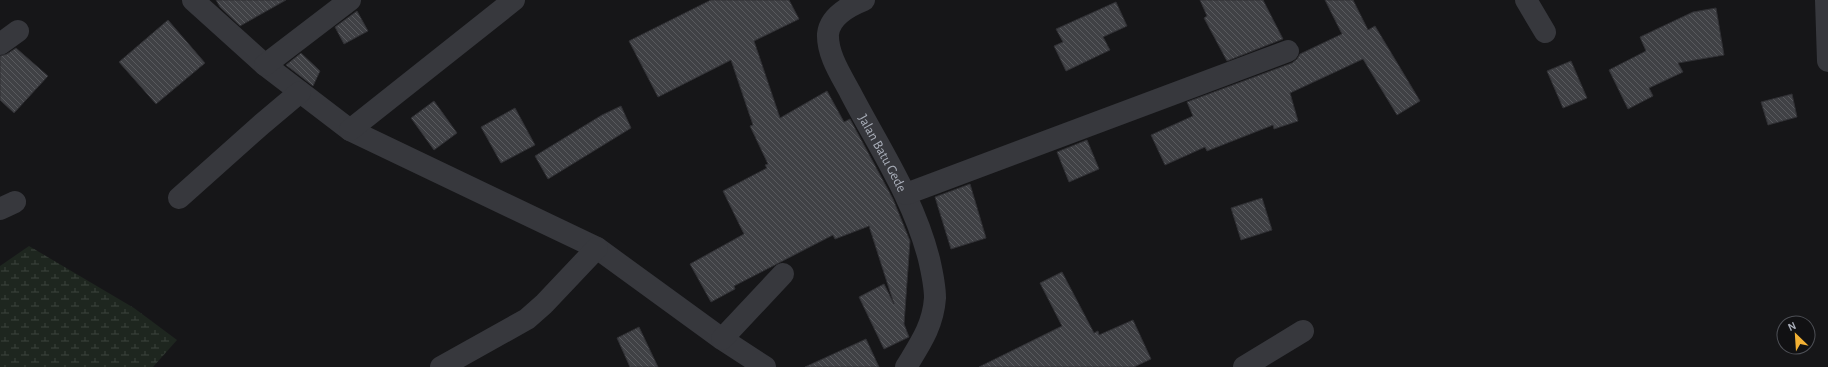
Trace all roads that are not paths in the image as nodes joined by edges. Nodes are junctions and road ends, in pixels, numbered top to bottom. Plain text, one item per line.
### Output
1 (193, 0) edge
2 (350, 0) edge
3 (514, 0) edge
4 (864, 0) edge
5 (1526, 0) edge
6 (1826, 0) edge
7 (18, 31) dead end
8 (1545, 32) dead end
9 (0, 44) edge
10 (1288, 51) dead end
11 (1828, 61) edge
12 (265, 65) junction
13 (300, 92) junction
14 (350, 130) junction
15 (906, 194) junction
16 (179, 198) dead end
17 (596, 248) junction
18 (783, 274) dead end
19 (1304, 331) dead end
20 (722, 339) junction
21 (441, 367) edge
22 (765, 367) edge
23 (906, 367) edge
24 (1244, 367) edge

1 - 12 street
2 - 12 street
3 - 14 street
4 - 15 street, Jalan Batu Gede
5 - 8 street
6 - 11 street
7 - 9 street
10 - 15 street
12 - 13 street
13 - 14 street
13 - 16 street
14 - 17 street
15 - 23 street, Jalan Batu Gede
17 - 20 street
17 - 21 street
18 - 20 street
19 - 24 street
20 - 22 street

